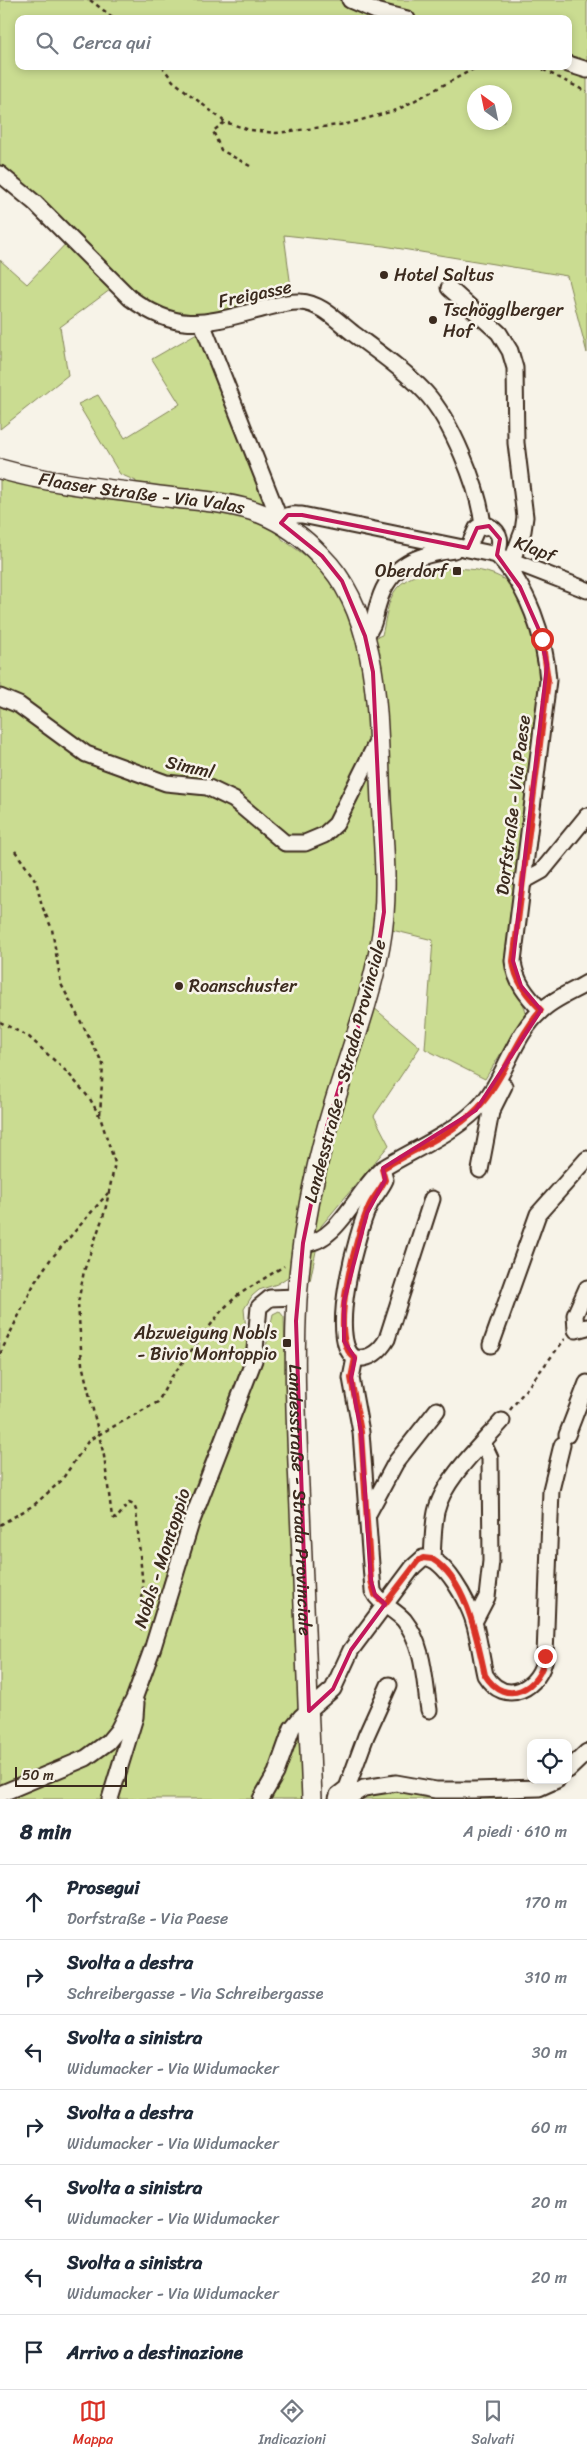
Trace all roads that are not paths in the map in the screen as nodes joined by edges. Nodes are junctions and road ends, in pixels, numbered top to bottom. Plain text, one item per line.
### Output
1 (350, 0) edge
2 (392, 15) edge
3 (572, 65) edge
4 (587, 70) edge
5 (0, 174) edge
6 (449, 288) dead end
7 (202, 323) junction
8 (0, 469) edge
9 (281, 523) junction
10 (483, 526) junction
11 (468, 548) junction
12 (497, 555) junction
13 (512, 560) junction
14 (587, 590) edge
15 (365, 636) junction
16 (0, 698) edge
17 (378, 740) junction
18 (587, 816) edge
19 (522, 882) junction
20 (587, 983) edge
21 (541, 1010) junction
22 (515, 1046) junction
23 (587, 1159) edge
24 (382, 1169) junction
25 (480, 1170) dead end
26 (432, 1199) dead end
27 (303, 1243) junction
28 (587, 1288) edge
29 (298, 1297) junction
30 (582, 1328) edge
31 (496, 1347) dead end
32 (355, 1358) junction
33 (587, 1383) edge
34 (436, 1410) dead end
35 (502, 1421) road end
36 (483, 1443) junction
37 (367, 1515) junction
38 (432, 1559) junction
39 (385, 1604) junction
40 (474, 1622) junction
41 (389, 1685) dead end
42 (134, 1699) junction
43 (429, 1710) dead end
44 (309, 1711) junction
45 (587, 1752) edge
46 (572, 1766) edge
47 (548, 1784) edge
48 (0, 1794) edge
49 (110, 1799) edge
50 (261, 1799) edge
51 (312, 1799) edge
52 (337, 1799) edge
53 (346, 1799) edge

1 - 2 street
3 - 4 street
5 - 7 street, Freigasse
6 - 13 street
7 - 9 street
7 - 10 street, Freigasse
8 - 9 main road, Flaaser Straße - Via Valas
9 - 11 street
9 - 15 main road, Flaaser Straße - Via Valas
10 - 11 street
10 - 12 street
11 - 12 street
11 - 15 street
12 - 13 street, Klapf
12 - 19 street, Dorfstraße - Via Paese
13 - 14 street, Klapf
15 - 17 main road, Flaaser Straße - Via Valas
16 - 17 street, Simml
17 - 27 main road, Landesstraße - Strada Provinciale
18 - 19 street
19 - 21 street, Dorfstraße - Via Paese
20 - 21 street
21 - 22 street
22 - 24 street
22 - 25 street
23 - 31 street
24 - 27 street
24 - 32 street
26 - 32 street
27 - 29 main road, Landesstraße - Strada Provinciale
28 - 30 street
29 - 42 street, Nobls - Montoppio
29 - 44 main road, Landesstraße - Strada Provinciale
32 - 37 street
33 - 40 street
34 - 37 street
35 - 36 street
36 - 38 street
36 - 40 street
37 - 39 street
38 - 39 street
38 - 40 street
39 - 43 street
39 - 44 street
41 - 52 street
42 - 48 street, Nobls - Montoppio
42 - 49 street
44 - 50 street
44 - 51 main road, Landesstraße - Strada Provinciale
45 - 46 street
47 - 53 street

